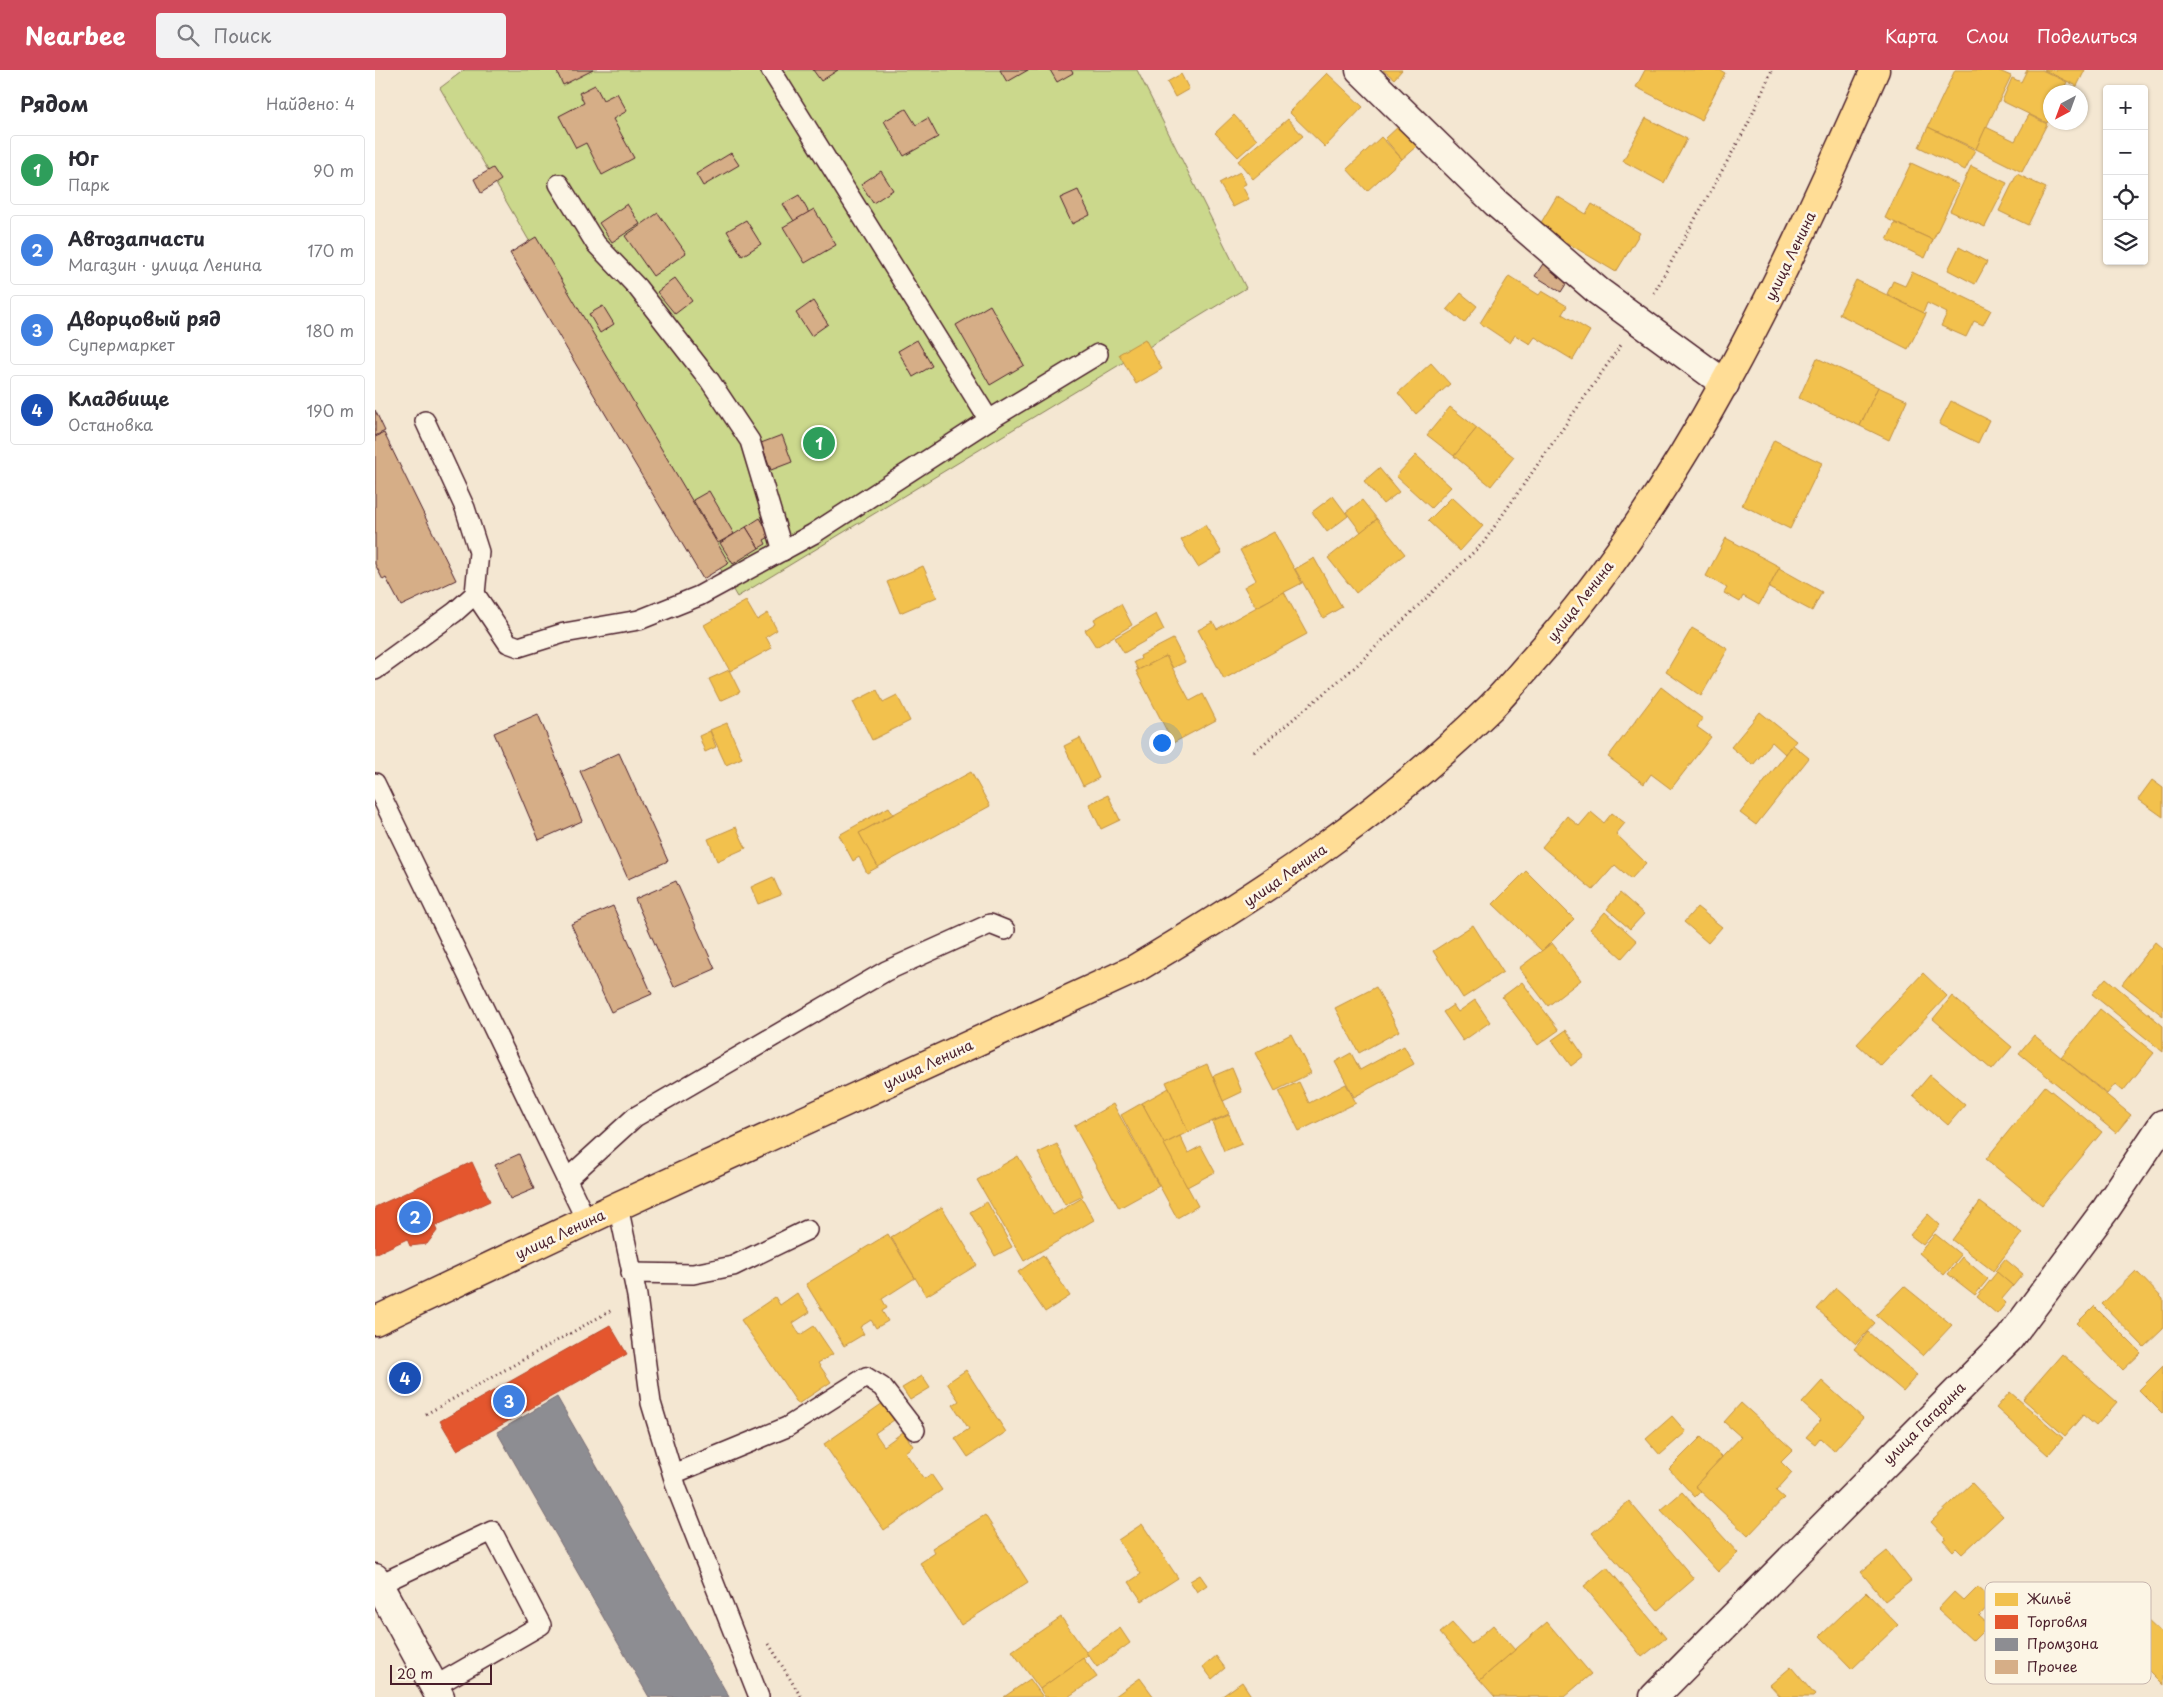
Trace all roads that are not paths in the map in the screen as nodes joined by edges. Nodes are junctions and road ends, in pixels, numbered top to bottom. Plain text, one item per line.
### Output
1 (771, 70) edge
2 (1360, 70) edge
3 (1875, 70) edge
4 (559, 184) dead end
5 (1098, 354) dead end
6 (1725, 384) junction
7 (989, 420) junction
8 (425, 421) dead end
9 (783, 551) junction
10 (475, 594) junction
11 (375, 670) edge
12 (375, 783) edge
13 (1005, 930) dead end
14 (2163, 1124) edge
15 (567, 1179) junction
16 (618, 1206) junction
17 (587, 1222) junction
18 (807, 1230) dead end
19 (631, 1273) junction
20 (375, 1321) edge
21 (915, 1430) dead end
22 (673, 1474) junction
23 (377, 1582) edge
24 (437, 1691) edge
25 (761, 1694) edge
26 (1654, 1697) edge

1 - 7 lane
2 - 6 street
3 - 6 main road, улица Ленина
4 - 9 lane
5 - 7 lane
6 - 16 main road, улица Ленина
7 - 9 lane
8 - 10 lane
9 - 10 lane
10 - 11 lane
12 - 15 lane
13 - 15 lane
14 - 26 street, улица Гагарина
15 - 17 lane
16 - 17 main road, улица Ленина
16 - 19 lane
17 - 20 main road, улица Ленина
18 - 19 lane
19 - 22 lane
21 - 22 lane
22 - 25 lane
23 - 24 street
23 - 24 lane

